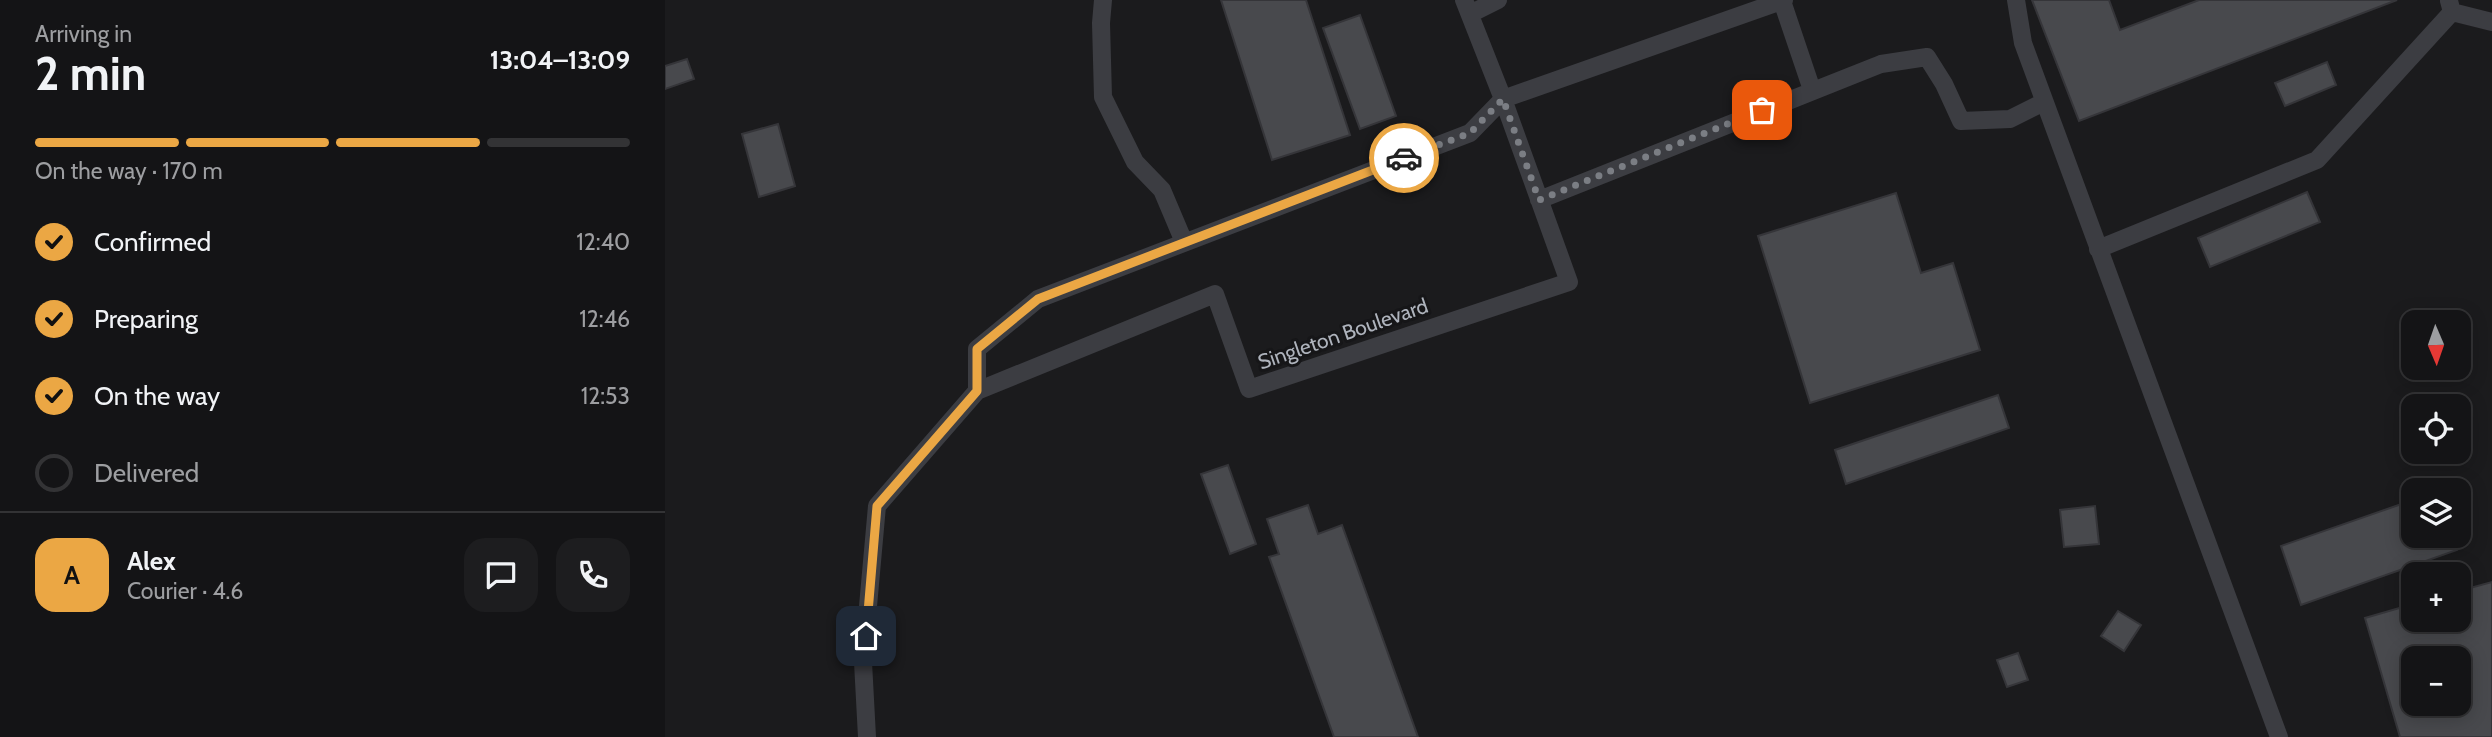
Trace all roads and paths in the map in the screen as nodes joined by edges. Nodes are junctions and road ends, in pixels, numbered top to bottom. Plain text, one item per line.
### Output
1 (1103, 0) edge
2 (1498, 0) edge
3 (2016, 0) edge
4 (1783, 1) edge
5 (2450, 6) edge
6 (1467, 7) edge
7 (2492, 22) edge
8 (1812, 90) junction
9 (1503, 99) junction
10 (2044, 102) junction
11 (1539, 200) junction
12 (1184, 242) junction
13 (2098, 249) junction
14 (977, 391) junction
15 (867, 737) edge
16 (2279, 737) edge

1 - 12 lane
2 - 6 lane
3 - 10 lane
4 - 8 lane
4 - 9 lane
5 - 7 lane
5 - 13 lane
6 - 9 lane, Singleton Boulevard
8 - 10 lane
8 - 11 lane
9 - 11 lane, Singleton Boulevard
9 - 12 lane
10 - 13 lane
11 - 14 lane, Singleton Boulevard
12 - 14 lane
13 - 16 lane
14 - 15 lane, Singleton Boulevard

